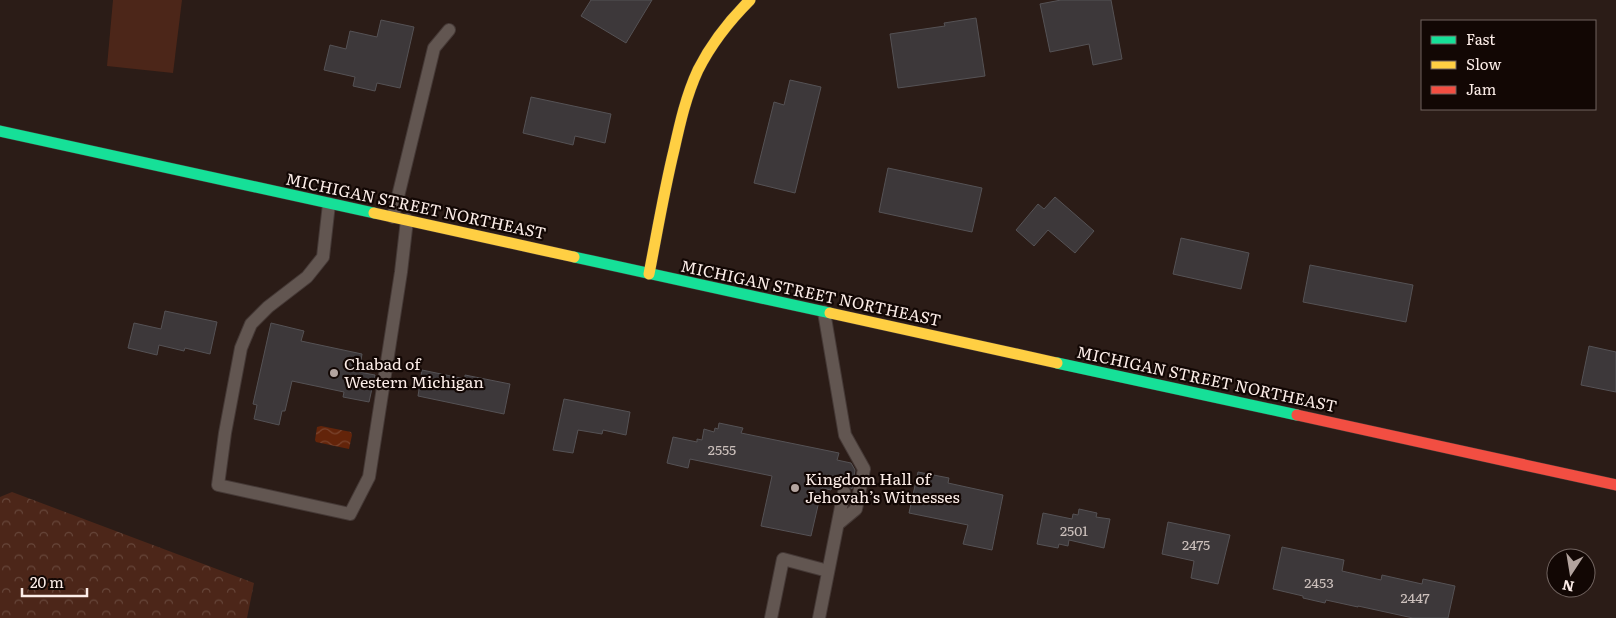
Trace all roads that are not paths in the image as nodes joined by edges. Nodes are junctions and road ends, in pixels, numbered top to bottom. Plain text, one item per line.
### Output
1 (750, 0) edge
2 (449, 30) dead end
3 (0, 131) edge
4 (330, 204) junction
5 (393, 217) junction
6 (407, 220) junction
7 (649, 274) junction
8 (824, 312) junction
9 (1616, 485) edge
10 (844, 492) dead end
11 (838, 524) junction
12 (828, 572) junction
13 (771, 618) edge
14 (819, 618) edge

1 - 7 main road
2 - 5 lane
3 - 4 main road, MICHIGAN STREET NORTHEAST
4 - 5 main road, MICHIGAN STREET NORTHEAST
4 - 6 lane
5 - 6 main road, MICHIGAN STREET NORTHEAST
6 - 7 main road, MICHIGAN STREET NORTHEAST
7 - 8 main road, MICHIGAN STREET NORTHEAST
8 - 9 main road, MICHIGAN STREET NORTHEAST
8 - 11 lane
10 - 11 lane
11 - 12 lane
12 - 13 lane
12 - 14 lane

